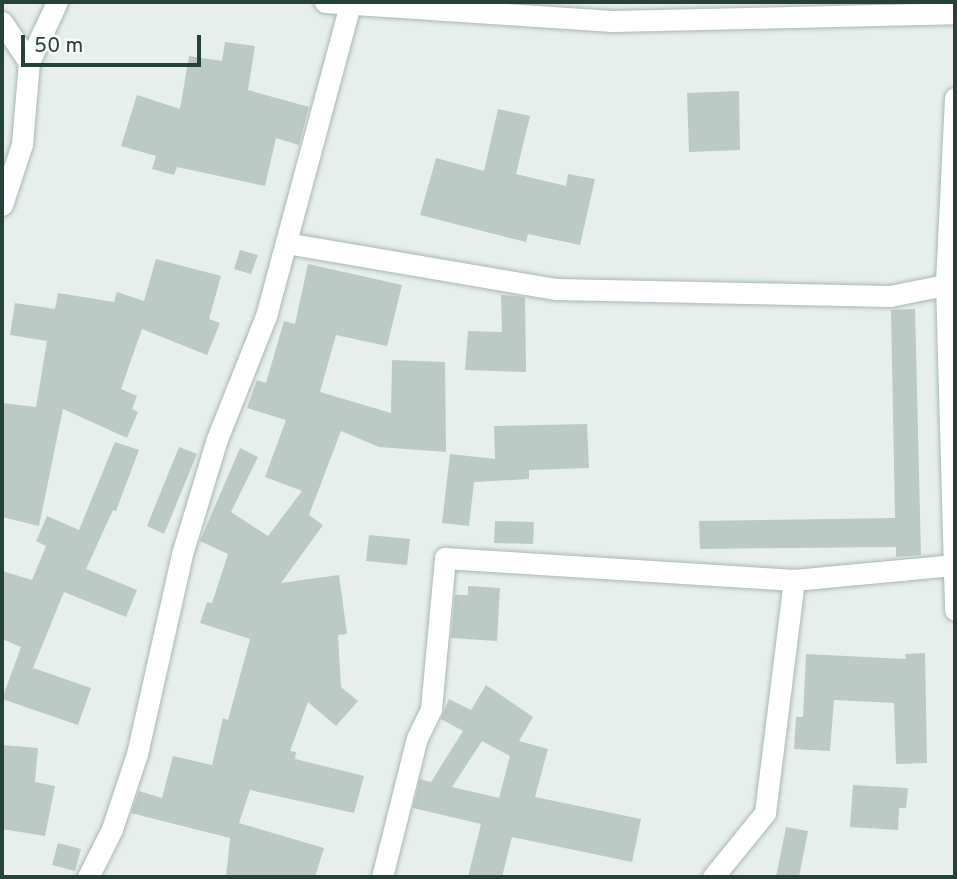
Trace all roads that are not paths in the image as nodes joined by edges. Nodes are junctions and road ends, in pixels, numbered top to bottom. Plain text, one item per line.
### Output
1 (57, 2) edge
2 (325, 2) edge
3 (349, 5) junction
4 (955, 13) edge
5 (2, 22) edge
6 (29, 62) junction
7 (955, 98) edge
8 (2, 205) edge
9 (286, 243) junction
10 (951, 283) edge
11 (952, 565) junction
12 (794, 580) junction
13 (955, 611) edge
14 (88, 877) edge
15 (382, 877) edge
16 (713, 877) edge

1 - 6 street
2 - 3 street
3 - 4 street
3 - 9 street
5 - 6 street
6 - 8 street
7 - 10 street
9 - 10 street
9 - 14 street
10 - 11 street
11 - 12 street
11 - 13 street
12 - 15 street
12 - 16 street

